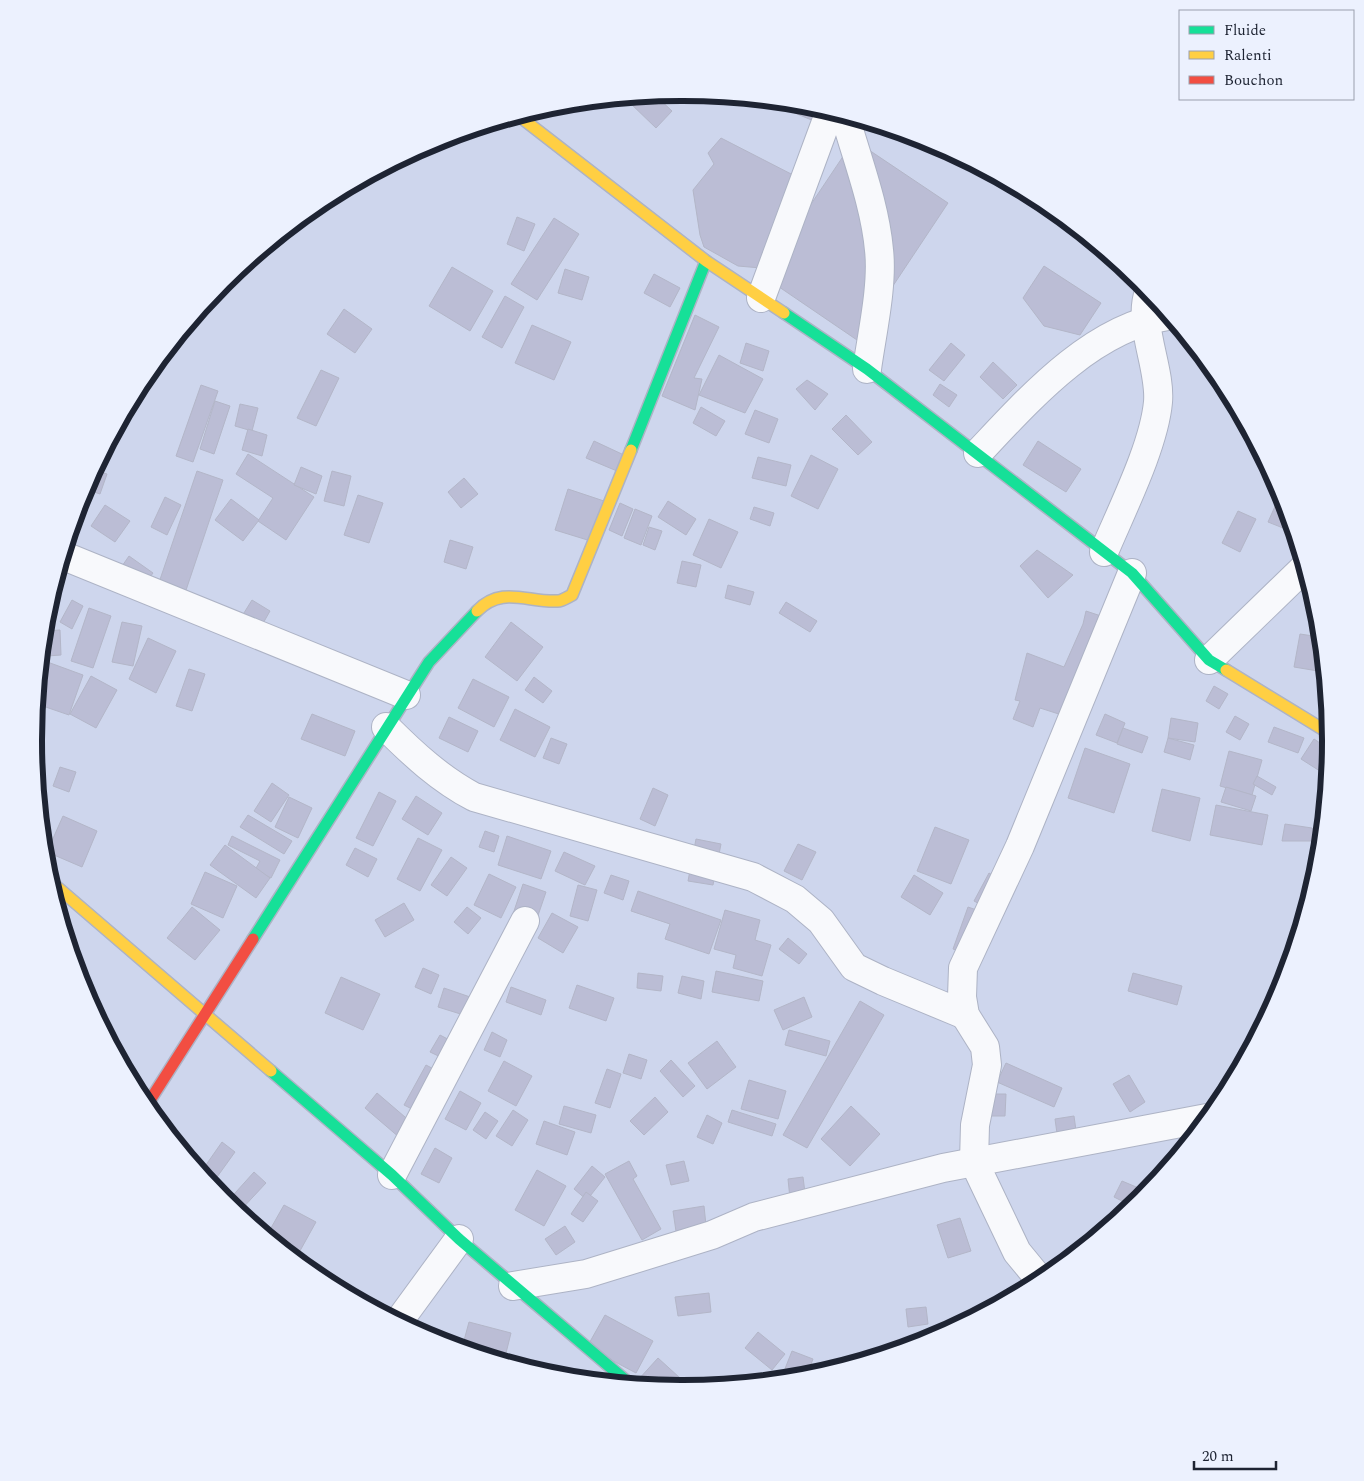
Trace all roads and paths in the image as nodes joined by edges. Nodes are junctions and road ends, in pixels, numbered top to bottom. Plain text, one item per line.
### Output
1 (827, 118) edge
2 (525, 121) edge
3 (847, 123) edge
4 (706, 261) junction
5 (761, 298) junction
6 (1149, 304) edge
7 (1158, 319) edge
8 (867, 369) junction
9 (978, 453) junction
10 (1104, 552) junction
11 (69, 558) edge
12 (1132, 573) junction
13 (1299, 573) edge
14 (1209, 660) junction
15 (406, 695) junction
16 (386, 726) junction
17 (1321, 728) edge
18 (60, 889) edge
19 (525, 921) dead end
20 (204, 1014) junction
21 (965, 1015) junction
22 (151, 1098) edge
23 (1196, 1120) edge
24 (974, 1162) junction
25 (392, 1174) junction
26 (459, 1239) junction
27 (1035, 1273) edge
28 (513, 1286) junction
29 (403, 1316) edge
30 (622, 1377) edge

1 - 5 street
2 - 4 street
3 - 8 street
4 - 5 street
4 - 15 street
5 - 8 street
6 - 7 street
7 - 9 street
7 - 10 street
8 - 9 street
9 - 10 street
10 - 12 street
11 - 15 street
12 - 14 street
12 - 21 street
13 - 14 street
14 - 17 street
15 - 16 street
16 - 20 street
16 - 21 street
18 - 20 street
19 - 25 street
20 - 22 street
20 - 25 street
21 - 24 street
23 - 24 street
24 - 27 street
24 - 28 street
25 - 26 street
26 - 28 street
26 - 29 street
28 - 30 street

